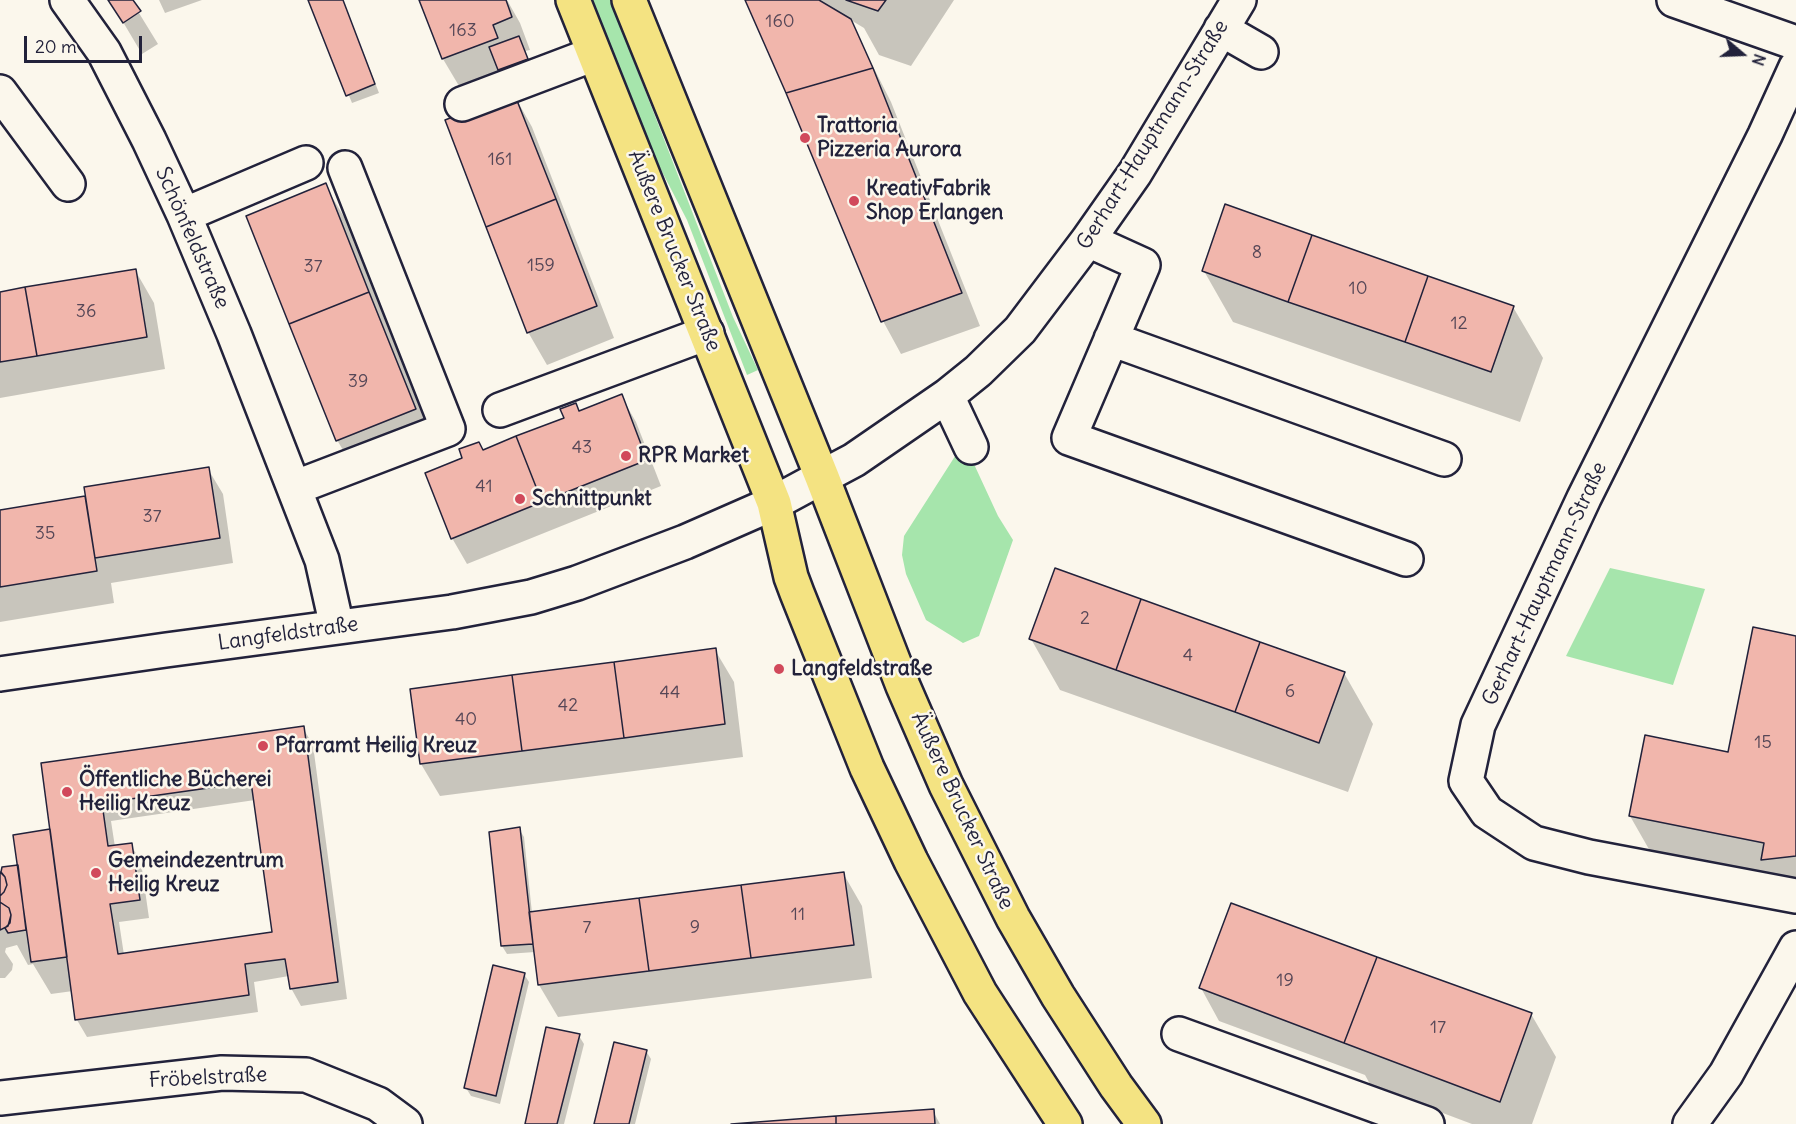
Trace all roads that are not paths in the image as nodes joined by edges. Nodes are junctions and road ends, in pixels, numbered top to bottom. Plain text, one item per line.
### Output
1 (67, 0) edge
2 (573, 0) edge
3 (630, 0) edge
4 (1239, 0) edge
5 (1674, 0) edge
6 (1221, 29) junction
7 (1796, 43) edge
8 (1261, 52) dead end
9 (594, 54) junction
10 (1796, 67) edge
11 (0, 92) edge
12 (462, 104) dead end
13 (306, 163) dead end
14 (345, 168) dead end
15 (68, 184) dead end
16 (184, 215) junction
17 (1088, 240) junction
18 (707, 333) junction
19 (1111, 339) junction
20 (947, 396) junction
21 (500, 410) dead end
22 (971, 447) dead end
23 (1444, 459) dead end
24 (822, 477) junction
25 (294, 488) junction
26 (774, 503) junction
27 (1406, 559) dead end
28 (337, 627) junction
29 (0, 674) edge
30 (1796, 896) edge
31 (1796, 948) edge
32 (1179, 1034) dead end
33 (0, 1098) edge
34 (405, 1124) edge
35 (1065, 1124) edge
36 (1144, 1124) edge
37 (1427, 1124) edge
38 (1690, 1124) edge

1 - 16 street, Schönfeldstraße
2 - 9 main road, Äußere Brucker Straße
3 - 24 main road, Äußere Brucker Straße
4 - 6 street, Gerhart-Hauptmann-Straße
5 - 7 street
6 - 8 street
6 - 17 street, Gerhart-Hauptmann-Straße
9 - 12 street
9 - 18 main road, Äußere Brucker Straße
10 - 30 street, Gerhart-Hauptmann-Straße
11 - 15 street
13 - 16 street
14 - 25 street
16 - 25 street, Schönfeldstraße
17 - 19 street
17 - 20 street, Gerhart-Hauptmann-Straße
18 - 21 street
18 - 26 main road, Äußere Brucker Straße
19 - 23 street
19 - 27 street
20 - 22 street
20 - 24 street, Gerhart-Hauptmann-Straße
24 - 26 street
24 - 36 main road, Äußere Brucker Straße
25 - 28 street, Schönfeldstraße
26 - 28 street, Langfeldstraße
26 - 35 main road, Äußere Brucker Straße
28 - 29 street, Langfeldstraße
31 - 38 street
32 - 37 street
33 - 34 street, Fröbelstraße

